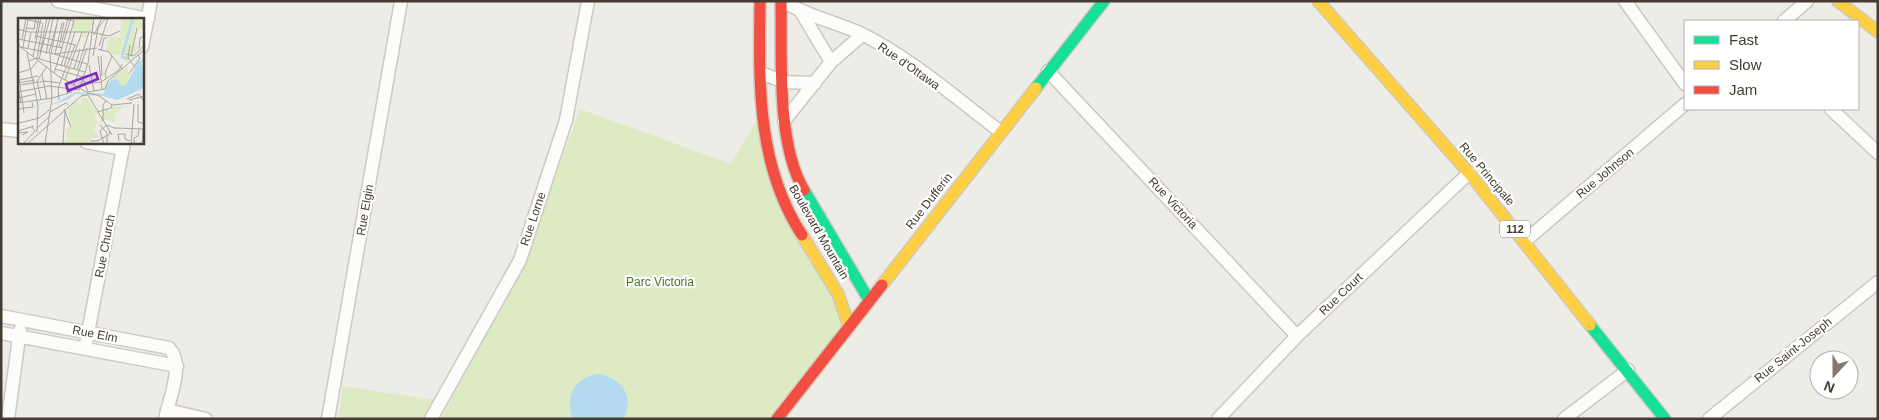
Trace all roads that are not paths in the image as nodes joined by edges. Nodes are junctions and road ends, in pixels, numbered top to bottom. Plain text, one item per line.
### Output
1 (58, 1) edge
2 (151, 1) edge
3 (401, 1) edge
4 (588, 1) edge
5 (760, 1) edge
6 (782, 1) edge
7 (1104, 1) edge
8 (1318, 1) edge
9 (1624, 1) edge
10 (1807, 1) edge
11 (1838, 1) edge
12 (801, 12) junction
13 (148, 18) junction
14 (1785, 20) edge
15 (1878, 32) edge
16 (862, 35) junction
17 (144, 37) edge
18 (831, 62) junction
19 (1048, 71) junction
20 (761, 73) junction
21 (784, 82) junction
22 (815, 83) junction
23 (1684, 83) edge
24 (1684, 105) edge
25 (1832, 110) edge
26 (784, 121) junction
27 (1, 129) edge
28 (18, 131) edge
29 (1001, 132) junction
30 (105, 144) edge
31 (124, 146) edge
32 (1878, 153) edge
33 (1469, 173) junction
34 (1524, 241) junction
35 (1878, 282) edge
36 (869, 300) junction
37 (1, 316) edge
38 (22, 320) junction
39 (849, 326) junction
40 (1, 333) edge
41 (88, 333) junction
42 (18, 336) junction
43 (1297, 336) junction
44 (85, 349) junction
45 (176, 366) junction
46 (1628, 370) junction
47 (166, 414) edge
48 (778, 418) edge
49 (8, 419) edge
50 (206, 419) edge
51 (328, 419) edge
52 (430, 419) edge
53 (1218, 419) edge
54 (1564, 419) edge
55 (1665, 419) edge
56 (1709, 419) edge

1 - 13 street
2 - 13 street
3 - 51 street, Rue Elgin
4 - 52 street, Rue Lorne
5 - 20 main road, Boulevard Mountain
6 - 12 street, Rue d'Ottawa
6 - 21 main road, Boulevard Mountain
7 - 19 main road, Rue Dufferin
8 - 33 main road, Rue Principale / 112
9 - 23 street
10 - 14 street
11 - 15 main road
12 - 16 street, Rue d'Ottawa
12 - 18 street
13 - 17 street
16 - 18 street
16 - 29 street, Rue d'Ottawa
18 - 22 street
19 - 29 main road, Rue Dufferin
19 - 43 street, Rue Victoria
20 - 21 street
20 - 39 main road, Boulevard Mountain
21 - 22 street
21 - 26 main road, Boulevard Mountain
22 - 26 street
24 - 34 street, Rue Johnson
25 - 32 street
26 - 36 main road, Boulevard Mountain
27 - 28 street
29 - 36 main road, Rue Dufferin
30 - 31 street
31 - 41 street, Rue Church
33 - 34 main road, Rue Principale / 112
33 - 43 street, Rue Court
34 - 46 main road, Rue Principale / 112
35 - 56 street, Rue Saint-Joseph
36 - 39 main road, Rue Dufferin
37 - 38 street, Rue Elm
38 - 41 street, Rue Elm
38 - 42 street
39 - 48 main road, Rue Dufferin
40 - 42 street, Rue Elm
41 - 44 street, Rue Church
41 - 45 street, Rue Elm
42 - 44 street, Rue Elm
42 - 49 street
43 - 53 street, Rue Court
44 - 45 street, Rue Elm
45 - 47 street
46 - 54 street
46 - 55 main road, Rue Principale / 112
47 - 50 street

